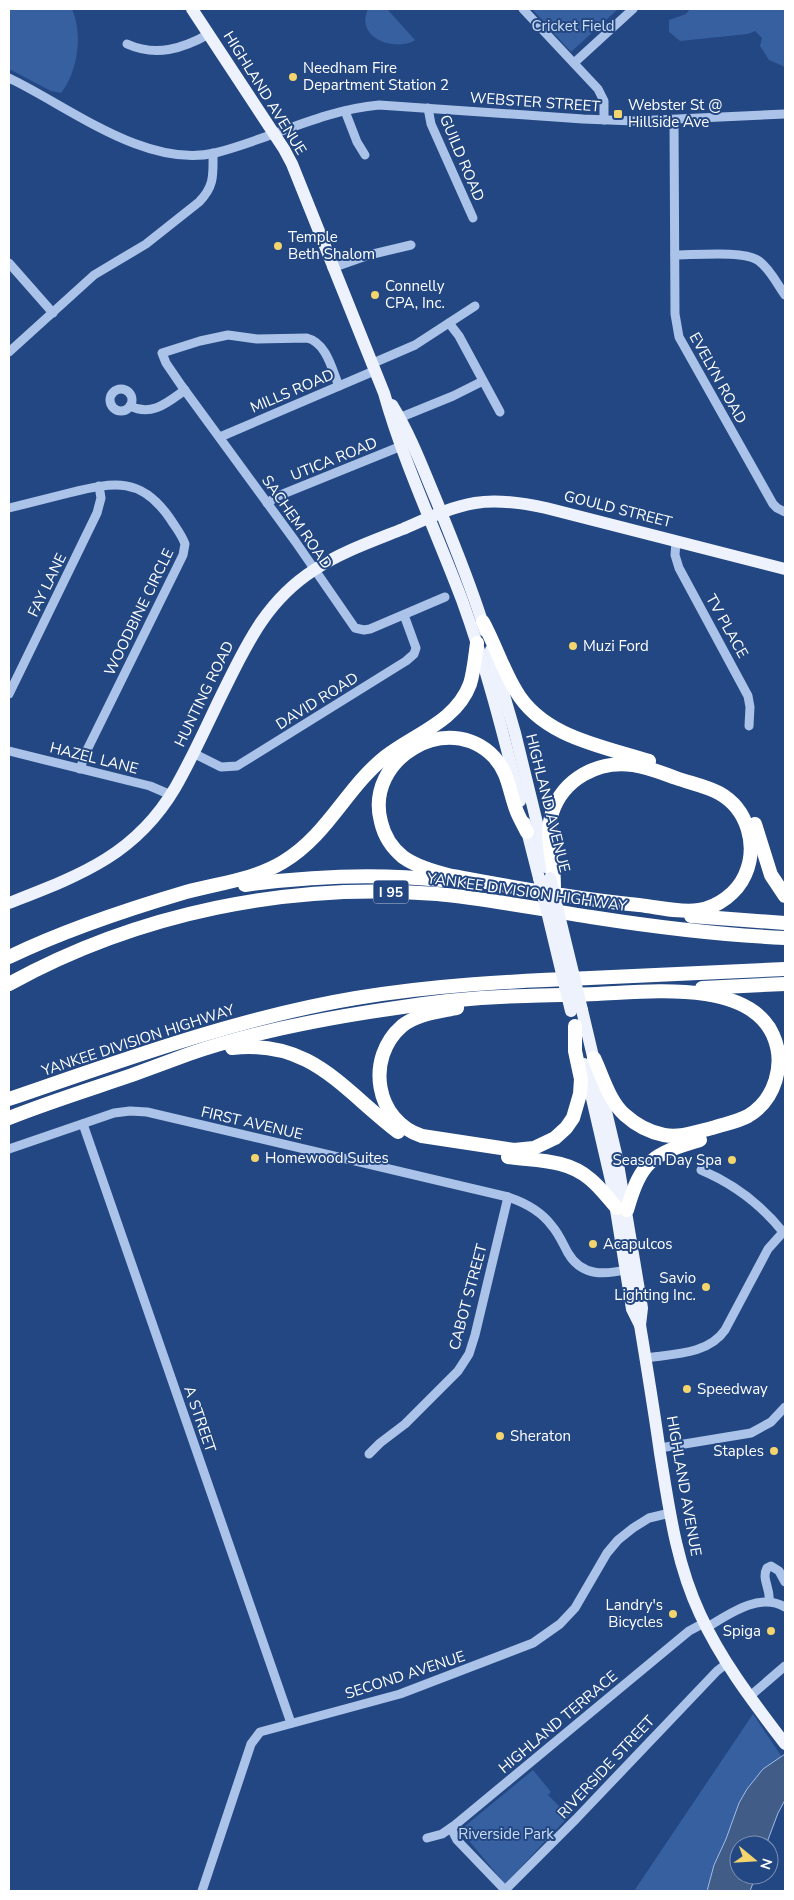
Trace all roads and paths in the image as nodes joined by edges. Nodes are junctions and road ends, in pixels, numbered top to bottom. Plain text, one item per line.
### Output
1 (192, 9) edge
2 (524, 9) edge
3 (633, 9) edge
4 (208, 34) junction
5 (127, 44) dead end
6 (574, 63) junction
7 (9, 78) edge
8 (428, 108) junction
9 (345, 111) junction
10 (785, 114) edge
11 (604, 120) junction
12 (674, 120) junction
13 (274, 133) junction
14 (213, 153) junction
15 (364, 155) dead end
16 (473, 218) dead end
17 (411, 245) dead end
18 (675, 255) junction
19 (9, 263) edge
20 (332, 268) junction
21 (785, 295) edge
22 (475, 306) dead end
23 (53, 313) junction
24 (449, 324) junction
25 (9, 352) edge
26 (373, 368) junction
27 (484, 381) junction
28 (339, 386) junction
29 (185, 390) junction
30 (384, 393) junction
31 (130, 406) dead end
32 (500, 412) dead end
33 (399, 418) junction
34 (220, 437) junction
35 (406, 444) junction
36 (100, 486) junction
37 (267, 503) junction
38 (9, 508) edge
39 (785, 512) edge
40 (436, 516) junction
41 (676, 541) junction
42 (314, 569) junction
43 (785, 569) edge
44 (445, 597) dead end
45 (404, 615) junction
46 (482, 622) junction
47 (477, 643) junction
48 (9, 694) edge
49 (749, 726) dead end
50 (9, 751) edge
51 (193, 753) junction
52 (80, 769) junction
53 (171, 795) junction
54 (528, 832) junction
55 (549, 882) junction
56 (519, 888) junction
57 (785, 896) edge
58 (163, 900) junction
59 (9, 903) edge
60 (621, 904) junction
61 (785, 923) edge
62 (785, 938) edge
63 (9, 957) edge
64 (785, 969) edge
65 (9, 984) edge
66 (785, 984) edge
67 (656, 992) junction
68 (553, 996) junction
69 (577, 1010) junction
70 (575, 1026) junction
71 (594, 1058) junction
72 (168, 1063) junction
73 (785, 1082) edge
74 (9, 1099) edge
75 (9, 1118) edge
76 (82, 1124) junction
77 (9, 1149) edge
78 (701, 1170) dead end
79 (508, 1197) junction
80 (622, 1209) junction
81 (784, 1231) edge
82 (631, 1268) junction
83 (645, 1358) junction
84 (785, 1407) edge
85 (660, 1448) junction
86 (369, 1454) dead end
87 (670, 1513) junction
88 (785, 1582) edge
89 (769, 1601) junction
90 (785, 1607) edge
91 (705, 1625) junction
92 (726, 1664) junction
93 (785, 1666) edge
94 (749, 1697) junction
95 (291, 1723) junction
96 (784, 1743) edge
97 (451, 1828) junction
98 (427, 1838) dead end
99 (202, 1891) edge

1 - 4 main road, HIGHLAND AVENUE
2 - 6 street
3 - 6 street
4 - 5 street
4 - 13 main road, HIGHLAND AVENUE
6 - 11 street
7 - 14 street, WEBSTER STREET
8 - 9 street, WEBSTER STREET
8 - 11 street, WEBSTER STREET
8 - 16 street, GUILD ROAD
9 - 13 street, WEBSTER STREET
9 - 15 street
10 - 12 street, WEBSTER STREET
11 - 12 street, WEBSTER STREET
12 - 18 street, EVELYN ROAD
13 - 14 street, WEBSTER STREET
13 - 20 main road, HIGHLAND AVENUE
14 - 23 street
17 - 20 street
18 - 21 street
18 - 39 street, EVELYN ROAD
19 - 23 street
20 - 26 main road, HIGHLAND AVENUE
22 - 24 street, MILLS ROAD
23 - 25 street
24 - 26 street, MILLS ROAD
24 - 27 street
26 - 28 street, MILLS ROAD
26 - 30 main road, HIGHLAND AVENUE
27 - 32 street
27 - 33 street
28 - 29 street, SACHEM ROAD
28 - 34 street, MILLS ROAD
29 - 31 street
29 - 34 street, SACHEM ROAD
30 - 33 main road, HIGHLAND AVENUE
30 - 35 main road, HIGHLAND AVENUE
33 - 35 main road, HIGHLAND AVENUE
34 - 37 street, SACHEM ROAD
35 - 37 street, UTICA ROAD
35 - 40 main road, HIGHLAND AVENUE
36 - 38 street, WOODBINE CIRCLE
36 - 48 street, FAY LANE
36 - 52 street, WOODBINE CIRCLE
37 - 42 street, SACHEM ROAD
40 - 41 main road, GOULD STREET
40 - 42 main road, HUNTING ROAD
40 - 46 main road, HIGHLAND AVENUE
40 - 47 main road, HIGHLAND AVENUE
41 - 43 main road, GOULD STREET
41 - 49 street, TV PLACE
42 - 45 street, SACHEM ROAD
42 - 51 main road, HUNTING ROAD
44 - 45 street, SACHEM ROAD
45 - 51 street, DAVID ROAD
46 - 55 main road, HIGHLAND AVENUE
46 - 57 highway
47 - 54 main road, HIGHLAND AVENUE
47 - 58 highway
50 - 52 street, HAZEL LANE
51 - 53 main road, HUNTING ROAD
52 - 53 street, HAZEL LANE
53 - 59 main road, HUNTING ROAD
54 - 55 main road, HIGHLAND AVENUE
54 - 56 highway
55 - 60 highway
55 - 69 main road, HIGHLAND AVENUE, bridge
55 - 69 main road, HIGHLAND AVENUE, bridge
56 - 58 highway
56 - 60 highway
58 - 63 highway
60 - 61 highway
62 - 65 highway, YANKEE DIVISION HIGHWAY / I 95
64 - 74 highway, YANKEE DIVISION HIGHWAY
66 - 67 highway
67 - 68 highway
67 - 71 highway
68 - 70 highway
68 - 72 highway
69 - 70 main road, HIGHLAND AVENUE
69 - 71 main road, HIGHLAND AVENUE
70 - 80 main road, HIGHLAND AVENUE
71 - 80 main road, HIGHLAND AVENUE
72 - 75 highway
72 - 80 highway
73 - 80 highway
76 - 77 street, FIRST AVENUE
76 - 79 street, FIRST AVENUE
76 - 95 street, A STREET
78 - 81 street
79 - 82 street, FIRST AVENUE
79 - 86 street, CABOT STREET
80 - 82 main road, HIGHLAND AVENUE
81 - 83 street
82 - 83 main road, HIGHLAND AVENUE
83 - 85 main road, HIGHLAND AVENUE
84 - 85 street
85 - 87 main road, HIGHLAND AVENUE
87 - 91 main road, HIGHLAND AVENUE
87 - 95 street, SECOND AVENUE
88 - 89 street
89 - 90 street
89 - 91 street, HIGHLAND TERRACE
91 - 92 main road, HIGHLAND AVENUE
91 - 97 street, HIGHLAND TERRACE
92 - 94 main road, HIGHLAND AVENUE
92 - 97 street, RIVERSIDE STREET
93 - 94 street
94 - 96 main road, HIGHLAND AVENUE
95 - 99 street, SECOND AVENUE
97 - 98 street, HIGHLAND TERRACE

